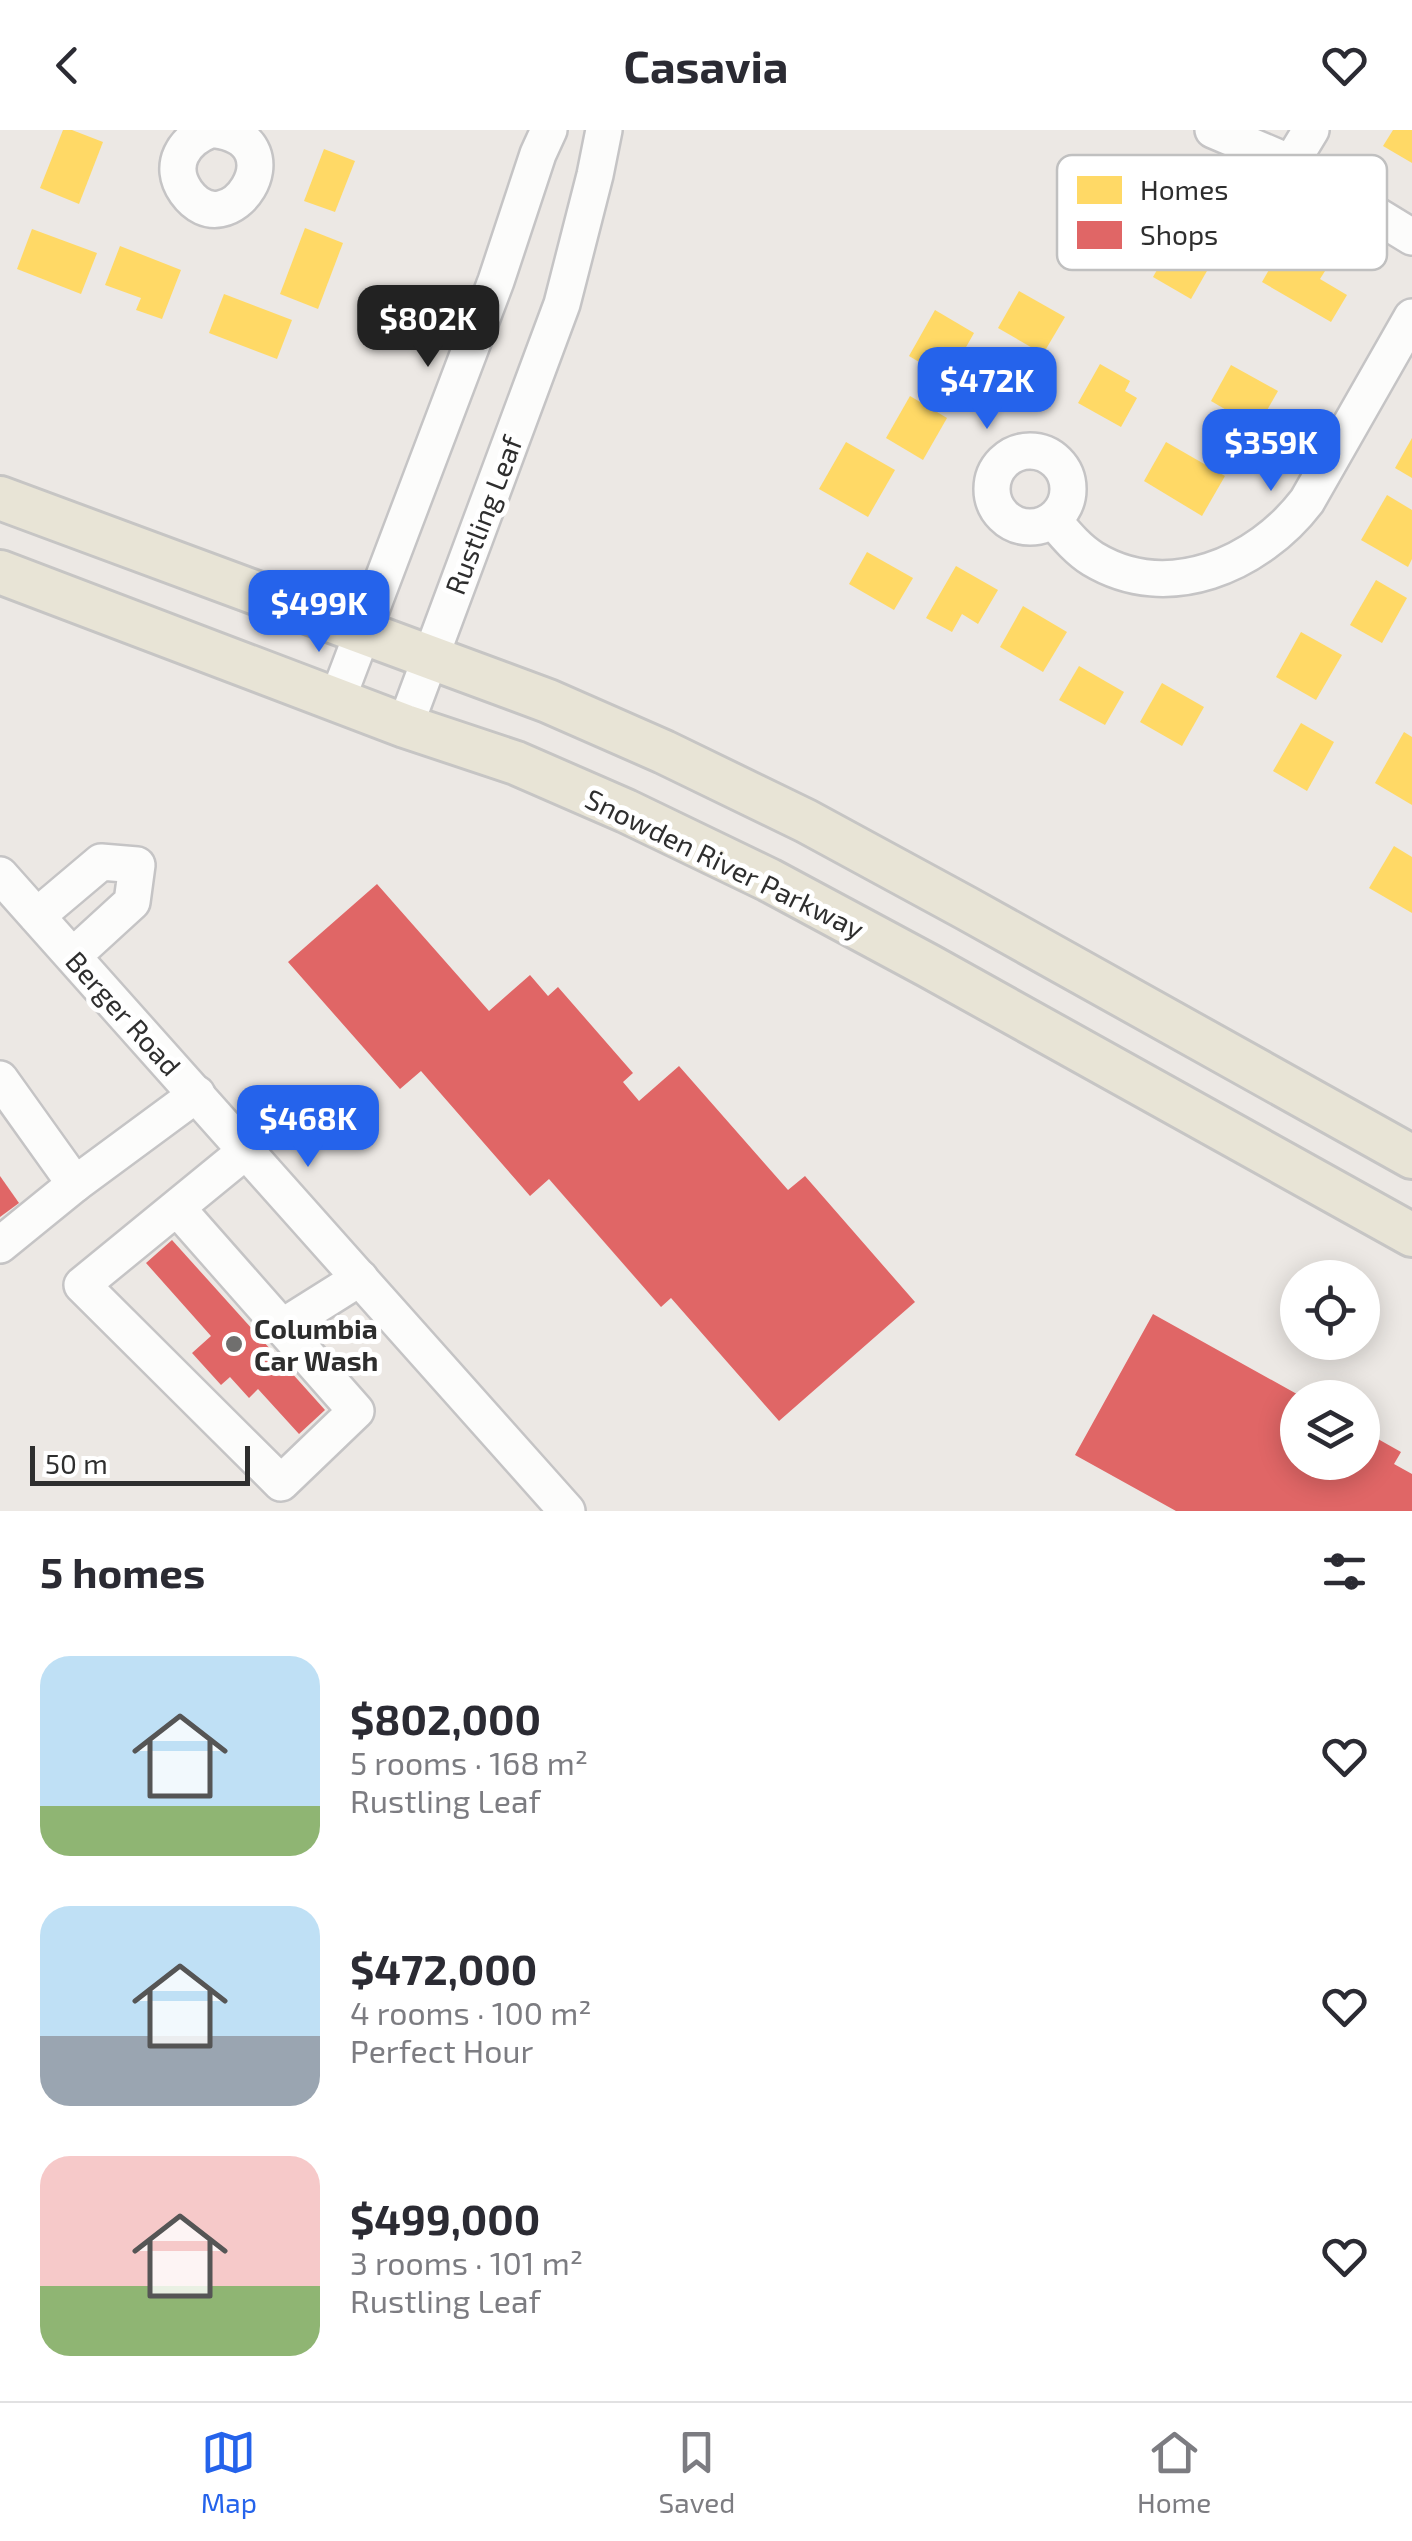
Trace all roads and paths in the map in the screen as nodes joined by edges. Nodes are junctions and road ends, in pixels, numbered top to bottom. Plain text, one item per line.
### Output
1 (549, 130) edge
2 (604, 130) edge
3 (1214, 130) edge
4 (1310, 130) edge
5 (1272, 155) edge
6 (1295, 155) edge
7 (1387, 222) edge
8 (1412, 237) edge
9 (1412, 316) edge
10 (0, 498) edge
11 (1053, 520) dead end
12 (0, 572) edge
13 (362, 634) junction
14 (429, 659) junction
15 (337, 700) junction
16 (405, 726) junction
17 (0, 875) edge
18 (37, 916) junction
19 (73, 956) junction
20 (0, 1079) edge
21 (197, 1094) junction
22 (247, 1150) junction
23 (1412, 1157) edge
24 (75, 1184) junction
25 (177, 1208) junction
26 (1412, 1235) edge
27 (0, 1245) edge
28 (360, 1278) junction
29 (282, 1327) junction
30 (566, 1511) edge

1 - 13 street
2 - 14 street, Rustling Leaf
3 - 5 street
4 - 6 street
7 - 8 street
9 - 11 street
10 - 13 main road
12 - 15 main road, Snowden River Parkway
13 - 14 main road
13 - 15 street
14 - 16 street, Rustling Leaf
14 - 23 main road
15 - 16 main road, Snowden River Parkway
16 - 26 main road, Snowden River Parkway
17 - 18 street, Berger Road
18 - 19 street, Berger Road
18 - 19 street
19 - 21 street, Berger Road
20 - 24 street
21 - 22 street, Berger Road
21 - 24 street
22 - 25 street
22 - 28 street, Berger Road
24 - 27 street
25 - 29 street
25 - 29 street
28 - 29 street
28 - 30 street, Berger Road

